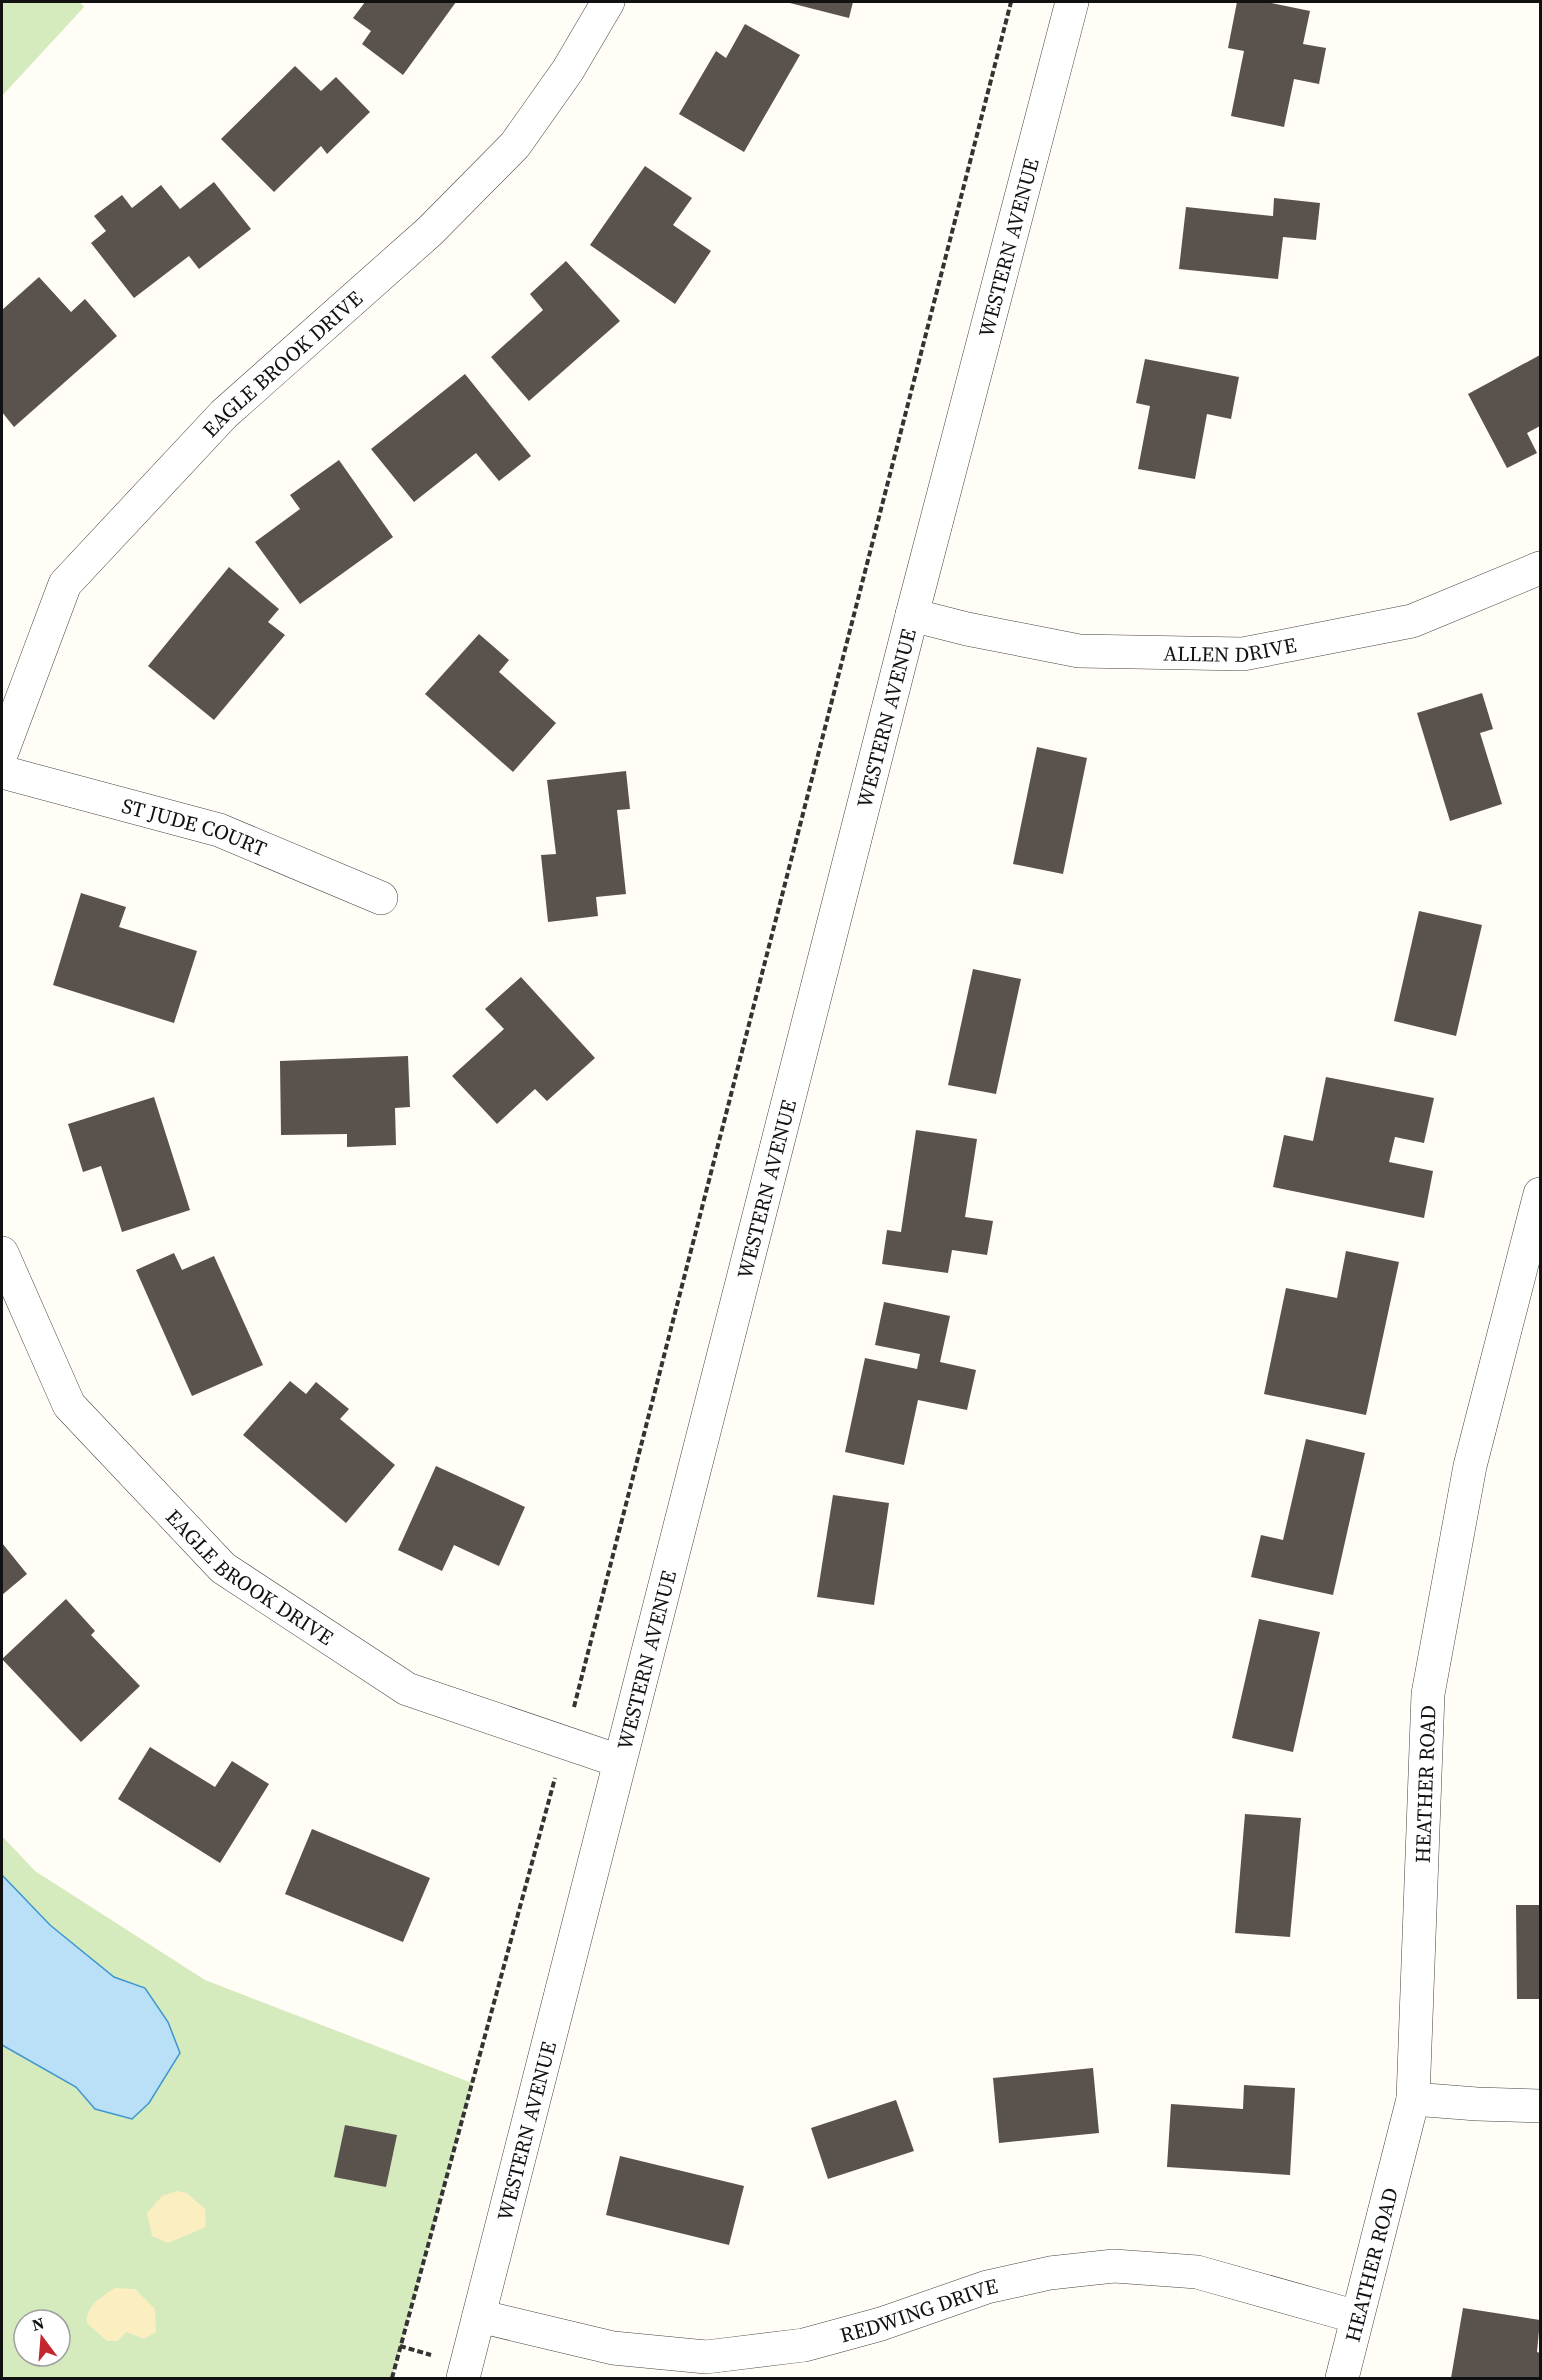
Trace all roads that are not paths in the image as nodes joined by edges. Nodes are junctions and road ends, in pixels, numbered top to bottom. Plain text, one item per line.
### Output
1 (608, 2) edge
2 (1072, 2) edge
3 (1540, 568) edge
4 (912, 615) junction
5 (2, 752) edge
6 (2, 772) edge
7 (381, 898) dead end
8 (1540, 1194) edge
9 (2, 1253) edge
10 (619, 1761) junction
11 (1413, 2099) junction
12 (1540, 2106) edge
13 (479, 2316) junction
14 (1358, 2317) junction
15 (463, 2379) edge
16 (1342, 2379) edge

1 - 5 street, EAGLE BROOK DRIVE
2 - 4 street, WESTERN AVENUE
3 - 4 street, ALLEN DRIVE
4 - 10 street, WESTERN AVENUE
6 - 7 street, ST JUDE COURT
8 - 11 street, HEATHER ROAD
9 - 10 street, EAGLE BROOK DRIVE
10 - 13 street, WESTERN AVENUE
11 - 12 street
11 - 14 street, HEATHER ROAD
13 - 14 street, REDWING DRIVE
13 - 15 street, WESTERN AVENUE
14 - 16 street, HEATHER ROAD

